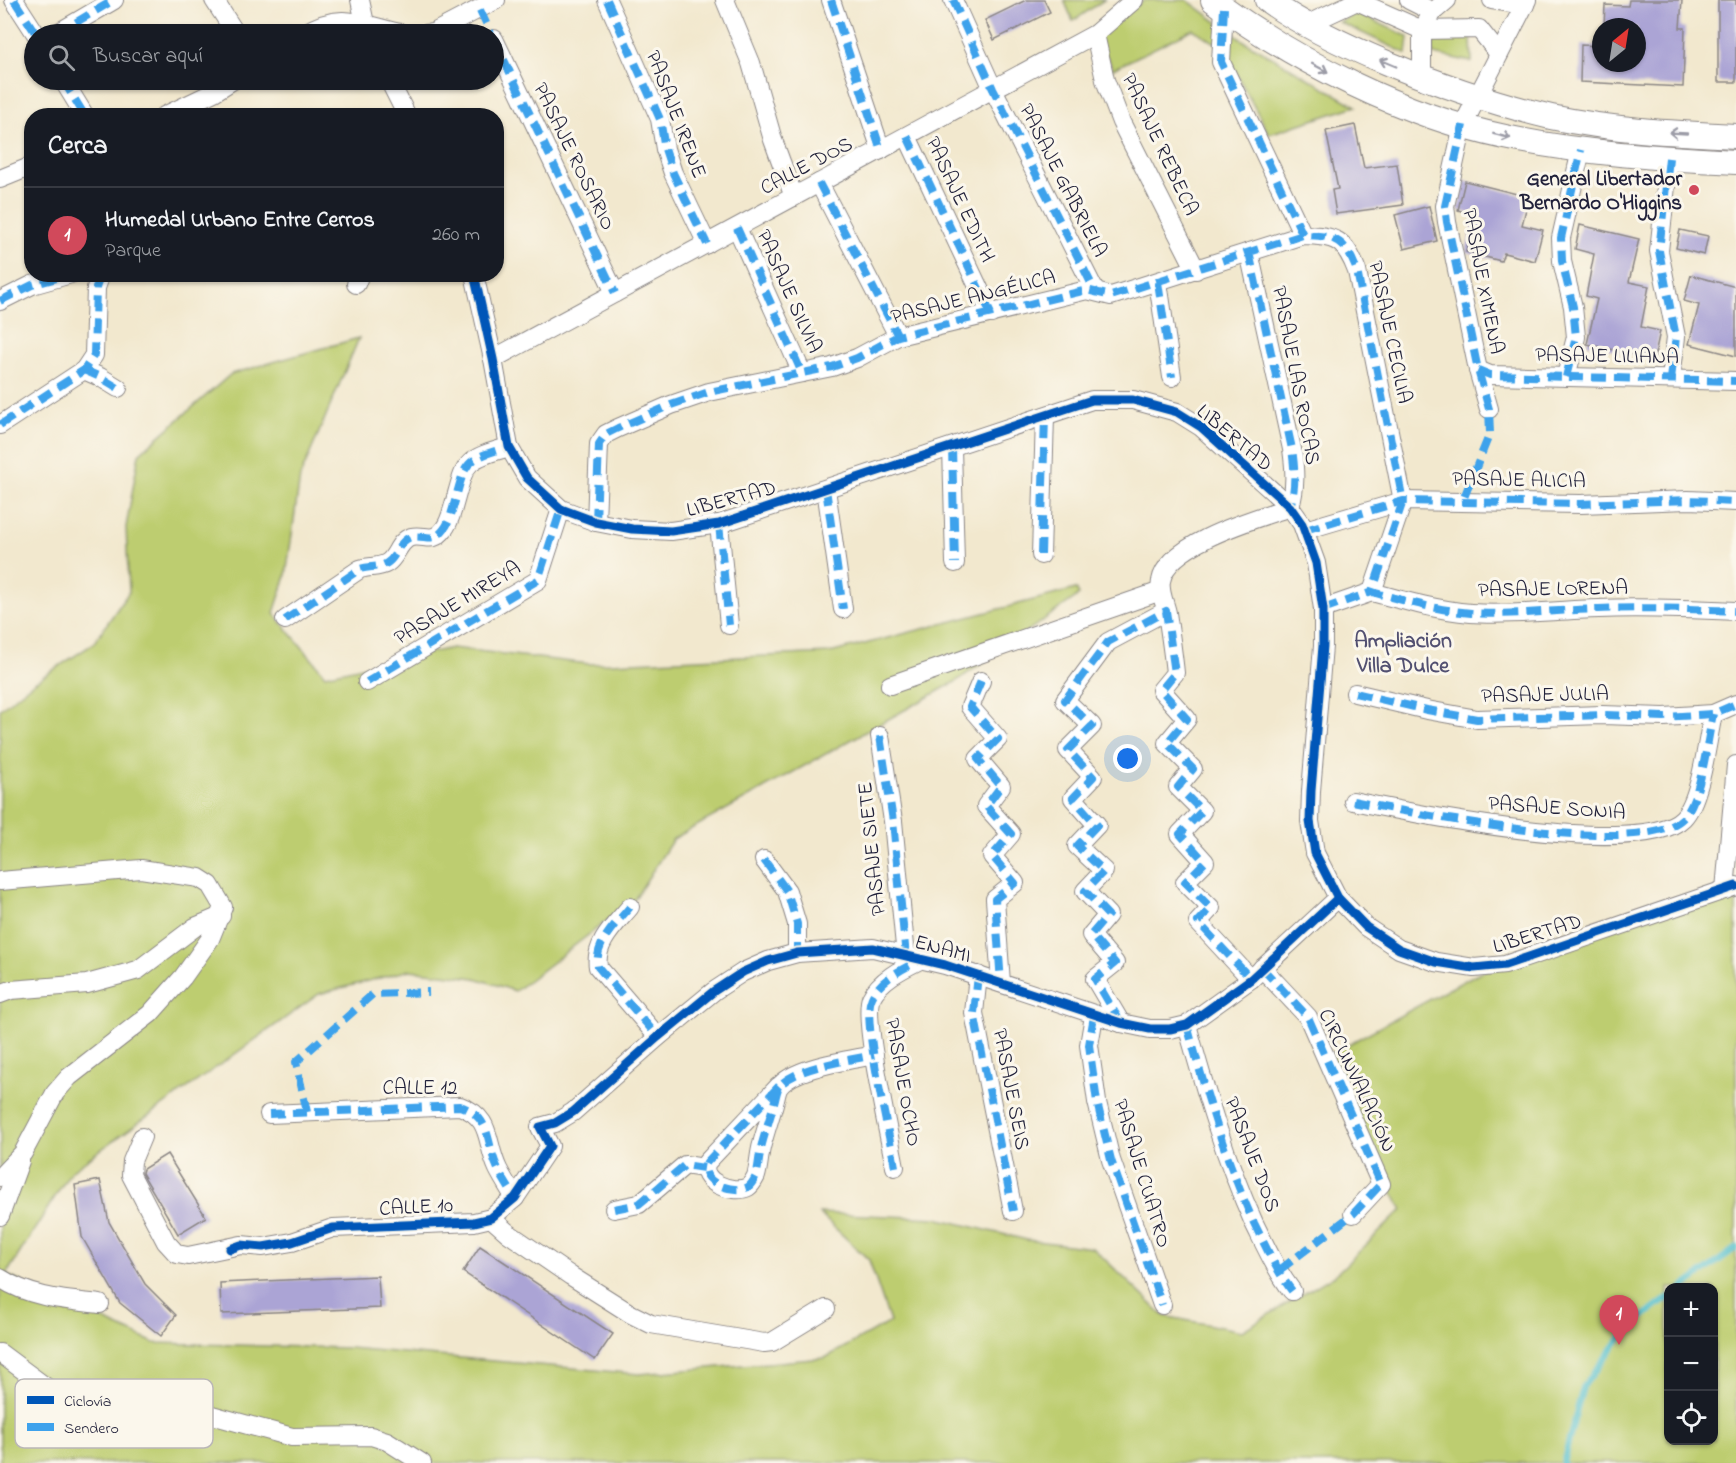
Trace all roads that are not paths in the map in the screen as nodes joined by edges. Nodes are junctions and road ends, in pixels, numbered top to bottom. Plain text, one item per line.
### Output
1 (14, 0) edge
2 (114, 0) edge
3 (214, 0) edge
4 (360, 0) edge
5 (496, 0) edge
6 (606, 0) edge
7 (725, 0) edge
8 (831, 0) edge
9 (952, 0) edge
10 (1134, 0) edge
11 (1267, 0) edge
12 (1409, 0) edge
13 (1447, 0) edge
14 (1492, 0) edge
15 (1357, 1) edge
16 (1526, 2) edge
17 (1218, 4) edge
18 (480, 10) junction
19 (1433, 12) junction
20 (1296, 13) edge
21 (30, 24) edge
22 (73, 24) edge
23 (230, 24) edge
24 (322, 24) edge
25 (354, 24) edge
26 (365, 24) edge
27 (451, 24) edge
28 (486, 24) edge
29 (1422, 30) junction
30 (1095, 34) junction
31 (1500, 54) junction
32 (504, 60) edge
33 (1422, 78) junction
34 (993, 89) junction
35 (69, 90) edge
36 (217, 90) edge
37 (394, 90) edge
38 (1477, 98) junction
39 (80, 108) edge
40 (181, 108) edge
41 (403, 108) edge
42 (1463, 125) junction
43 (907, 136) junction
44 (1736, 136) edge
45 (881, 150) junction
46 (1581, 150) junction
47 (1669, 158) junction
48 (1736, 162) edge
49 (24, 169) edge
50 (0, 179) edge
51 (819, 183) junction
52 (794, 196) junction
53 (737, 228) junction
54 (1304, 234) junction
55 (707, 244) junction
56 (1249, 252) junction
57 (1196, 270) junction
58 (43, 282) edge
59 (99, 282) edge
60 (476, 282) edge
61 (1158, 282) junction
62 (1095, 291) junction
63 (615, 293) junction
64 (0, 301) edge
65 (991, 314) junction
66 (898, 336) junction
67 (493, 359) junction
68 (84, 370) junction
69 (1478, 370) junction
70 (802, 373) junction
71 (1566, 377) junction
72 (1172, 378) dead end
73 (1671, 379) junction
74 (1736, 381) edge
75 (118, 388) dead end
76 (1489, 409) dead end
77 (1045, 416) junction
78 (0, 425) edge
79 (509, 447) junction
80 (952, 447) junction
81 (826, 489) junction
82 (1403, 501) junction
83 (1736, 502) edge
84 (1290, 507) junction
85 (561, 509) junction
86 (596, 522) junction
87 (719, 524) junction
88 (1305, 530) junction
89 (1041, 555) dead end
90 (955, 563) dead end
91 (1161, 591) junction
92 (1372, 592) junction
93 (843, 609) dead end
94 (1323, 609) junction
95 (1166, 610) junction
96 (1736, 611) edge
97 (285, 620) dead end
98 (729, 626) dead end
99 (981, 681) dead end
100 (366, 682) dead end
101 (890, 685) dead end
102 (1355, 693) dead end
103 (1736, 704) edge
104 (1713, 714) junction
105 (880, 736) dead end
106 (1736, 765) edge
107 (1353, 801) dead end
108 (764, 860) dead end
109 (0, 880) edge
110 (1730, 888) edge
111 (1338, 898) junction
112 (630, 907) dead end
113 (221, 916) junction
114 (797, 953) junction
115 (914, 958) junction
116 (1256, 973) junction
117 (978, 975) junction
118 (1001, 983) junction
119 (0, 994) edge
120 (1094, 1016) junction
121 (1121, 1023) junction
122 (1187, 1025) junction
123 (658, 1037) junction
124 (874, 1056) junction
125 (779, 1086) junction
126 (269, 1114) dead end
127 (142, 1137) dead end
128 (23, 1153) junction
129 (896, 1167) dead end
130 (704, 1168) junction
131 (0, 1177) edge
132 (515, 1198) junction
133 (614, 1209) dead end
134 (1013, 1211) dead end
135 (1353, 1214) dead end
136 (0, 1216) edge
137 (491, 1218) junction
138 (0, 1278) edge
139 (1292, 1292) dead end
140 (100, 1304) dead end
141 (1162, 1305) dead end
142 (826, 1309) dead end
143 (0, 1353) edge
144 (35, 1379) edge
145 (213, 1415) edge
146 (422, 1463) edge

1 - 21 street
2 - 22 street
3 - 23 street
4 - 26 street
5 - 18 street
6 - 55 street, PASAJE IRENE
7 - 52 street
8 - 45 street
9 - 34 street, PASAJE GABRIELA
10 - 30 street, CALLE DOS
11 - 20 main road
12 - 19 street
13 - 19 street
14 - 16 street
15 - 20 street
15 - 29 street
16 - 31 street, PASAJE XIMENA
17 -> 42 main road
17 - 54 street
18 - 27 street
18 - 28 street
19 - 29 street
33 -> 20 main road
24 - 25 street
29 - 31 street
29 - 33 street
30 - 34 street, CALLE DOS
30 - 57 street, PASAJE REBECA
31 - 38 street, PASAJE XIMENA
32 - 63 street, PASAJE ROSARIO
33 - 38 main road
34 - 43 street, CALLE DOS
34 - 62 street, PASAJE GABRIELA
35 - 39 street
36 - 40 street
37 - 41 street
38 - 42 street, PASAJE XIMENA
44 -> 38 main road
42 -> 46 main road
42 - 69 street, PASAJE XIMENA
43 - 45 street, CALLE DOS
43 - 65 street, PASAJE EDITH
45 - 51 street, CALLE DOS
46 - 47 main road
46 - 71 street
47 - 48 main road
47 - 73 street
49 - 50 street
51 - 52 street, CALLE DOS
51 - 66 street
52 - 53 street, CALLE DOS
53 - 55 street, CALLE DOS
53 - 70 street, PASAJE SILVIA
54 - 56 street, PASAJE ANGÉLICA
54 - 82 street, PASAJE CECILIA
55 - 63 street, CALLE DOS
56 - 57 street, PASAJE ANGÉLICA
56 - 84 street, PASAJE LAS ROCAS
57 - 61 street, PASAJE ANGÉLICA
58 - 64 street
59 - 68 street
60 - 67 street, LIBERTAD
61 - 62 street, PASAJE ANGÉLICA
61 - 72 street
62 - 65 street, PASAJE ANGÉLICA
63 - 67 street, CALLE DOS
65 - 66 street, PASAJE ANGÉLICA
66 - 70 street, PASAJE ANGÉLICA
67 - 79 street, LIBERTAD
68 - 75 street
68 - 78 street
69 - 71 street, PASAJE LILIANA
69 - 76 street, PASAJE XIMENA
70 - 86 street, PASAJE ANGÉLICA
71 - 73 street, PASAJE LILIANA
73 - 74 street, PASAJE LILIANA
77 - 80 street, LIBERTAD
77 - 84 street, LIBERTAD
77 - 89 street
79 - 85 street, LIBERTAD
79 - 97 street
80 - 81 street, LIBERTAD
80 - 90 street
81 - 87 street, LIBERTAD
81 - 93 street
82 - 83 street, PASAJE ALICIA
82 - 88 street, PASAJE ALICIA
82 - 92 street
84 - 88 street, LIBERTAD
84 - 91 street
85 - 86 street, LIBERTAD
85 - 100 street, PASAJE MIREYA
86 - 87 street, LIBERTAD
87 - 98 street
88 - 94 street, LIBERTAD
91 - 95 street
91 - 101 street
92 - 94 street
92 - 96 street, PASAJE LORENA
94 - 111 street, LIBERTAD
95 - 116 street
95 - 121 street
99 - 118 street
102 - 104 street, PASAJE JULIA
103 - 104 street, PASAJE JULIA
104 - 107 street, PASAJE SONIA
105 - 115 street, PASAJE SIETE
106 - 110 street
108 - 114 street
109 - 113 street
110 - 111 street, LIBERTAD
111 - 116 street, ENAMI
112 - 123 street
113 - 119 street
113 - 128 street
114 - 115 street, ENAMI
114 - 123 street, ENAMI
115 - 117 street, ENAMI
115 - 124 street, PASAJE OCHO
116 - 122 street, ENAMI
116 - 135 street, CIRCUNVALACIÓN
117 - 118 street, ENAMI
117 - 134 street, PASAJE SEIS
118 - 120 street, ENAMI
120 - 121 street, ENAMI
120 - 141 street, PASAJE CUATRO
121 - 122 street, ENAMI
122 - 139 street, PASAJE DOS
123 - 132 street, ENAMI
124 - 125 street
124 - 129 street, PASAJE OCHO
125 - 130 street
125 - 130 street
126 - 132 street, CALLE 12
127 - 137 street, CALLE 10
128 - 131 street
128 - 136 street
130 - 133 street
132 - 137 street
137 - 142 street
138 - 140 street
143 - 144 street
145 - 146 street

